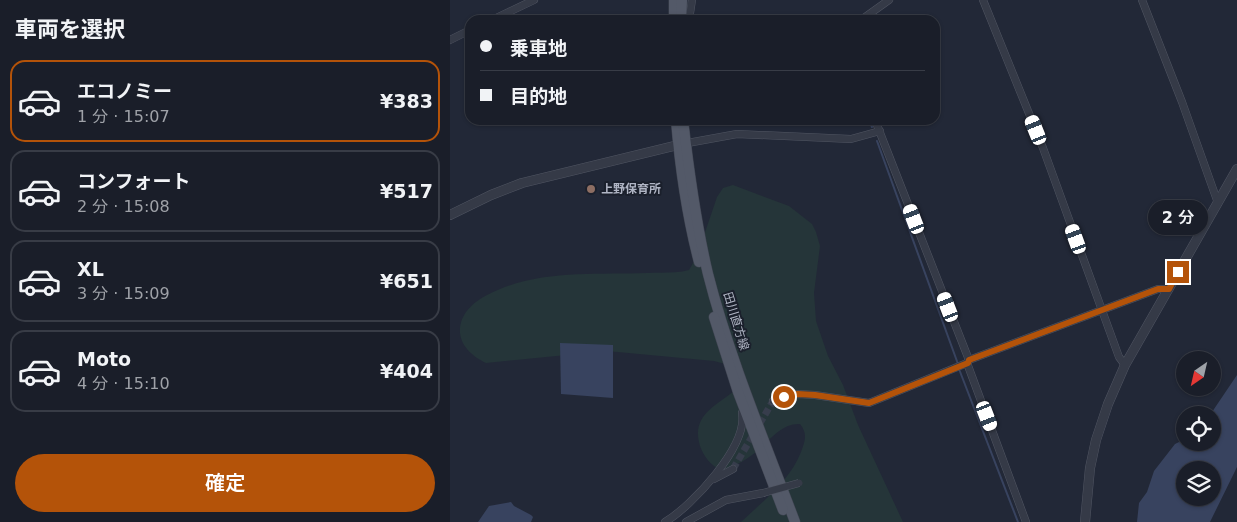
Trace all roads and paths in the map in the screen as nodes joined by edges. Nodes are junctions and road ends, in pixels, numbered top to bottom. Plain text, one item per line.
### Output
1 (534, 0) edge
2 (674, 0) edge
3 (682, 0) edge
4 (692, 0) edge
5 (889, 0) edge
6 (984, 0) edge
7 (1142, 0) edge
8 (502, 15) edge
9 (674, 15) edge
10 (681, 15) edge
11 (690, 15) edge
12 (868, 15) edge
13 (465, 32) edge
14 (450, 40) edge
15 (677, 125) edge
16 (683, 125) edge
17 (878, 125) edge
18 (880, 130) junction
19 (682, 144) junction
20 (1237, 169) edge
21 (1218, 203) junction
22 (450, 215) edge
23 (1169, 289) junction
24 (1102, 311) junction
25 (968, 362) junction
26 (1125, 365) junction
27 (738, 392) junction
28 (773, 401) tunnel mouth
29 (734, 469) tunnel mouth
30 (713, 479) junction
31 (799, 484) dead end
32 (665, 522) edge
33 (686, 522) edge
34 (788, 522) edge
35 (795, 522) edge
36 (1026, 522) edge
37 (1085, 522) edge

1 - 8 street
2 - 9 main road
3 - 10 main road
4 - 11 street
5 - 12 street
6 - 24 street
7 - 21 street
13 - 14 street
15 - 19 main road, 田川直方線
16 - 19 main road, 田川直方線
17 - 18 street
18 - 19 street
18 - 25 street
19 - 22 street
19 - 27 main road, 田川直方線
19 - 35 main road, 田川直方線
20 - 21 street
21 - 23 street
23 - 24 street
23 - 26 street
24 - 25 street
24 - 26 street
25 - 28 street
25 - 36 street
26 - 37 street
27 - 30 street
27 - 34 main road, 田川直方線
29 - 30 street
30 - 32 street
31 - 33 street, bridge

